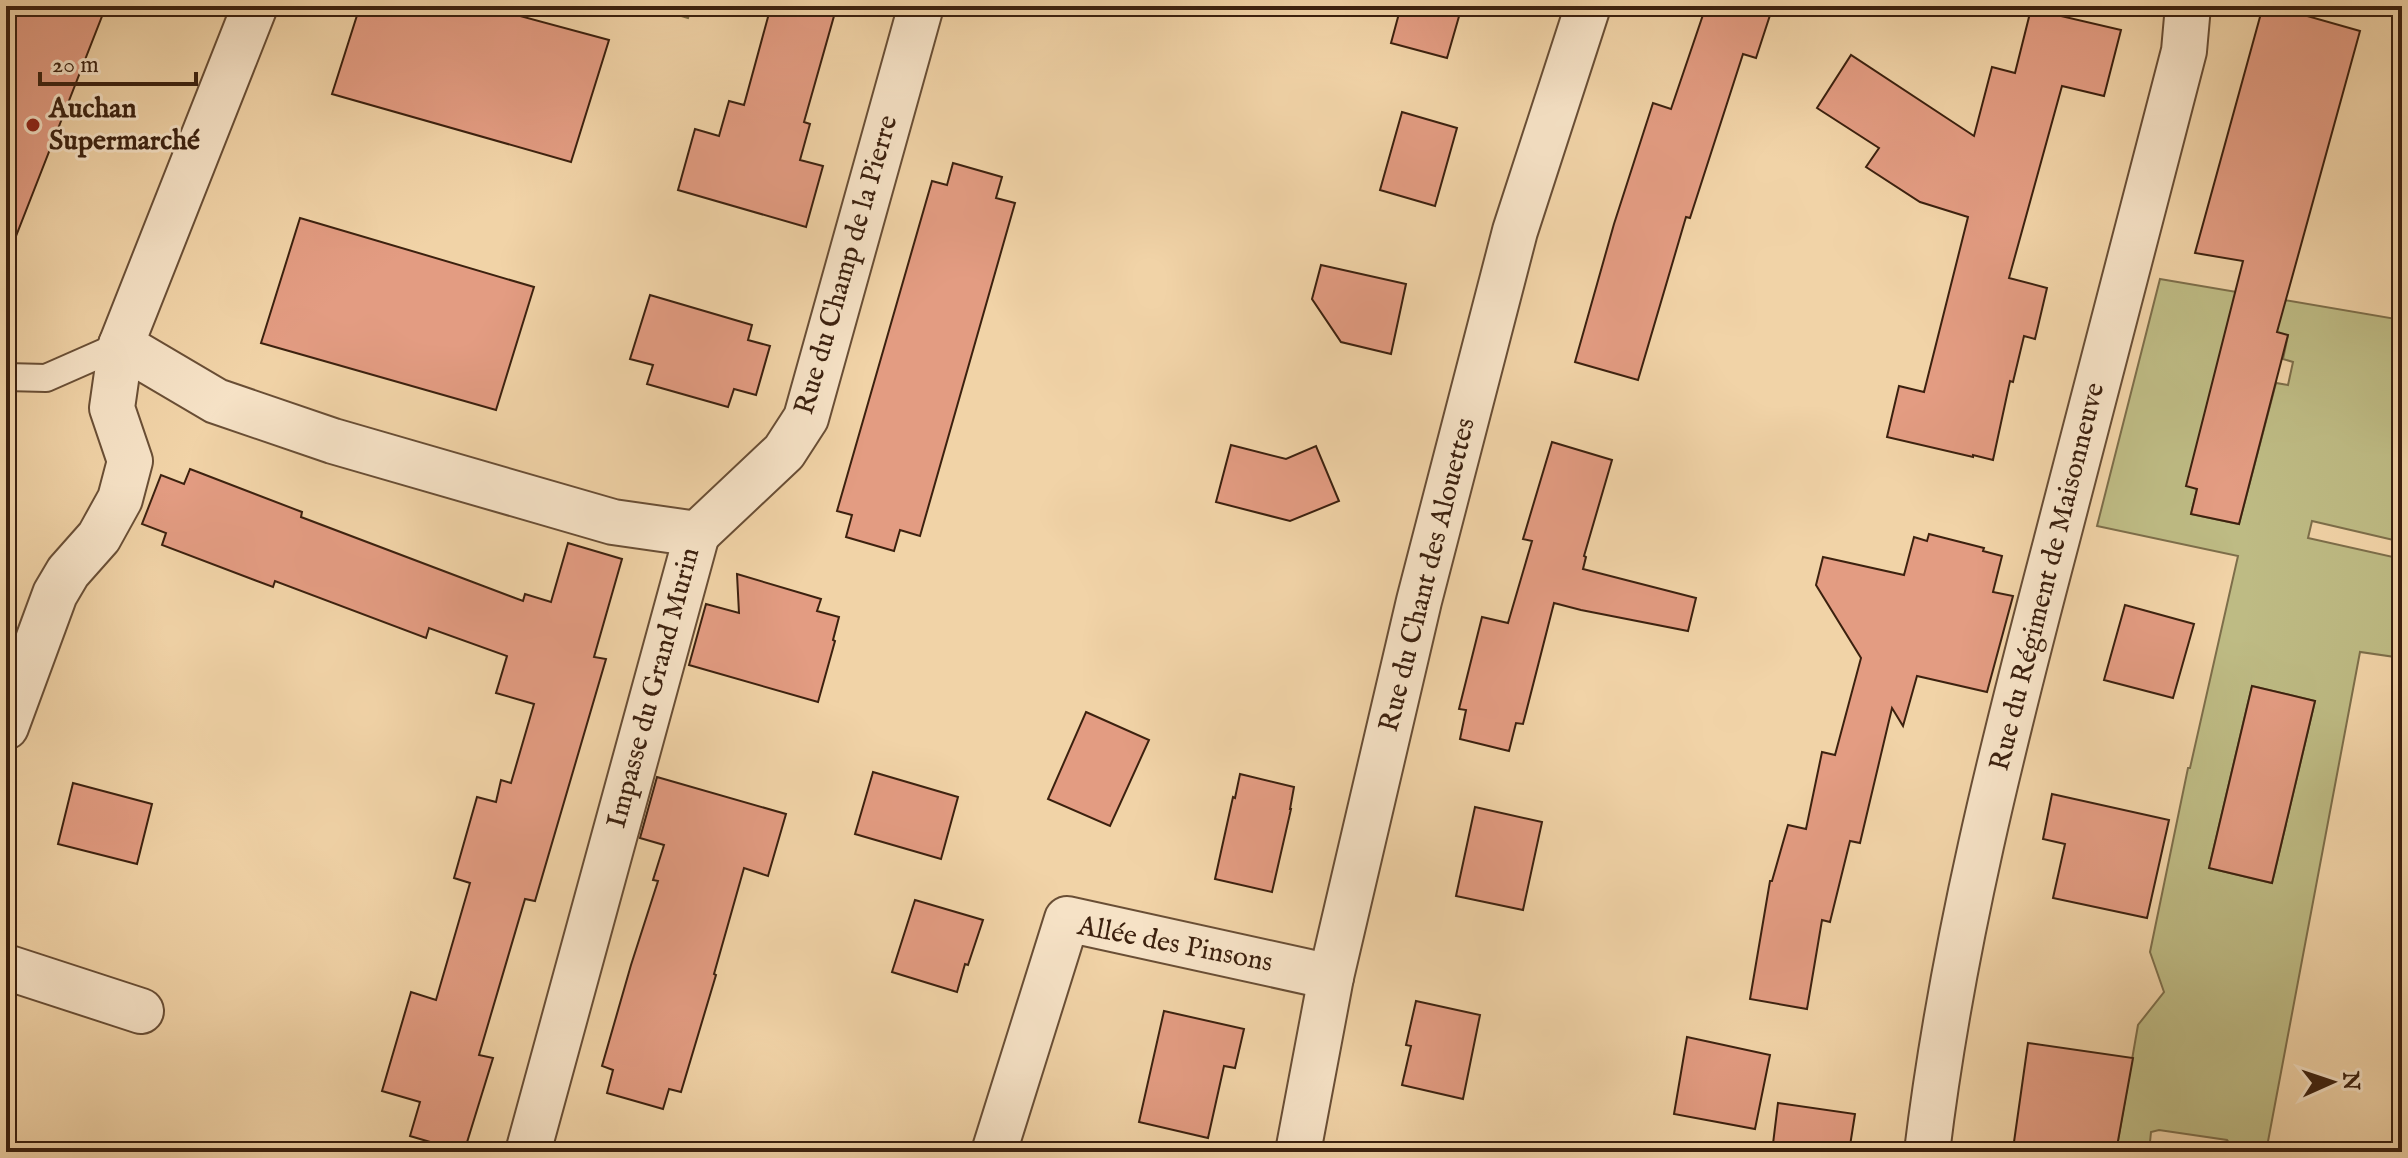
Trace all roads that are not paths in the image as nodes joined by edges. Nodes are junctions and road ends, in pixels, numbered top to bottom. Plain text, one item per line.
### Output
1 (255, 6) edge
2 (921, 6) edge
3 (1588, 6) edge
4 (2188, 6) edge
5 (121, 345) junction
6 (6, 377) edge
7 (697, 534) junction
8 (6, 727) edge
9 (6, 967) edge
10 (1331, 977) junction
11 (141, 1011) dead end
12 (528, 1152) edge
13 (994, 1152) edge
14 (1298, 1152) edge
15 (1927, 1152) edge

1 - 5 street
2 - 7 street, Rue du Champ de la Pierre
3 - 10 street, Rue du Chant des Alouettes
4 - 15 street, Rue du Régiment de Maisonneuve
5 - 6 lane
5 - 7 street, Impasse du Grand Murin
5 - 8 street
7 - 12 street, Impasse du Grand Murin
9 - 11 street
10 - 13 street, Allée des Pinsons
10 - 14 street, Rue du Chant des Alouettes

